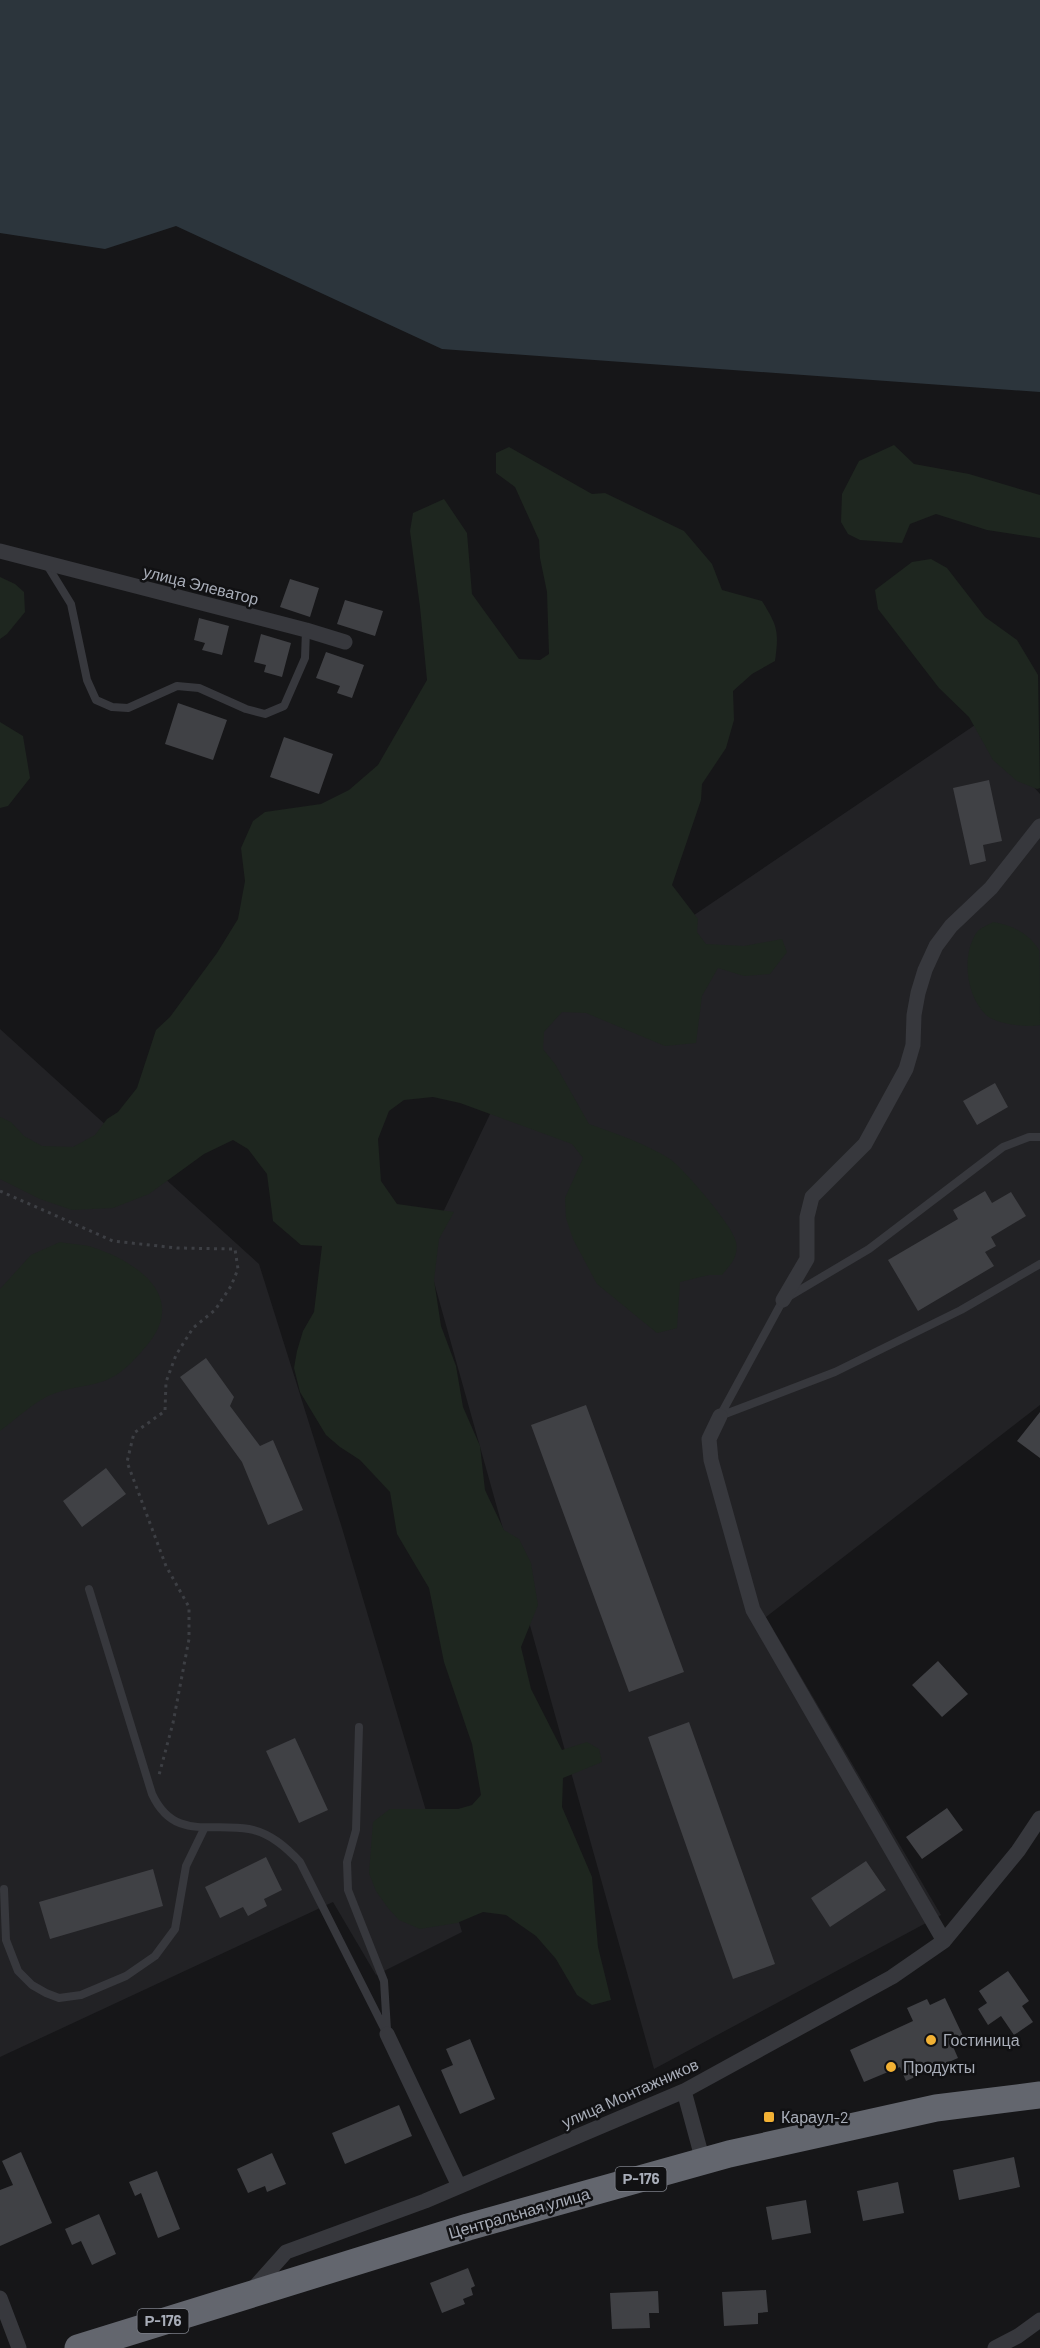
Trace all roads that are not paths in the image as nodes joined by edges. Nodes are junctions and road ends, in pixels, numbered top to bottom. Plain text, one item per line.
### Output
1 (0, 551) edge
2 (47, 564) junction
3 (306, 630) junction
4 (345, 642) dead end
5 (1040, 826) edge
6 (1040, 1137) edge
7 (1040, 1264) edge
8 (783, 1300) junction
9 (720, 1416) junction
10 (89, 1589) dead end
11 (359, 1727) dead end
12 (1040, 1818) edge
13 (204, 1828) junction
14 (4, 1889) dead end
15 (944, 1941) junction
16 (387, 2034) junction
17 (684, 2091) junction
18 (1040, 2095) edge
19 (703, 2161) junction
20 (459, 2186) junction
21 (249, 2294) junction
22 (0, 2298) edge
23 (1040, 2320) edge
24 (19, 2348) edge
25 (78, 2348) edge
26 (995, 2348) edge

1 - 2 street, улица Элеватор
2 - 3 street, улица Элеватор
2 - 3 lane
3 - 4 street, улица Элеватор
5 - 8 street
6 - 8 lane
7 - 9 lane
8 - 9 lane
9 - 15 street
10 - 13 lane
11 - 16 lane
12 - 15 street, улица Монтажников
13 - 14 lane
13 - 16 lane
15 - 17 street, улица Монтажников
16 - 20 street
17 - 19 street
17 - 20 street, улица Монтажников
18 - 19 highway, Центральная улица / Р-176
19 - 21 highway, Центральная улица / Р-176
20 - 21 street, улица Монтажников
21 - 25 highway, Р-176
22 - 24 street
23 - 26 street

